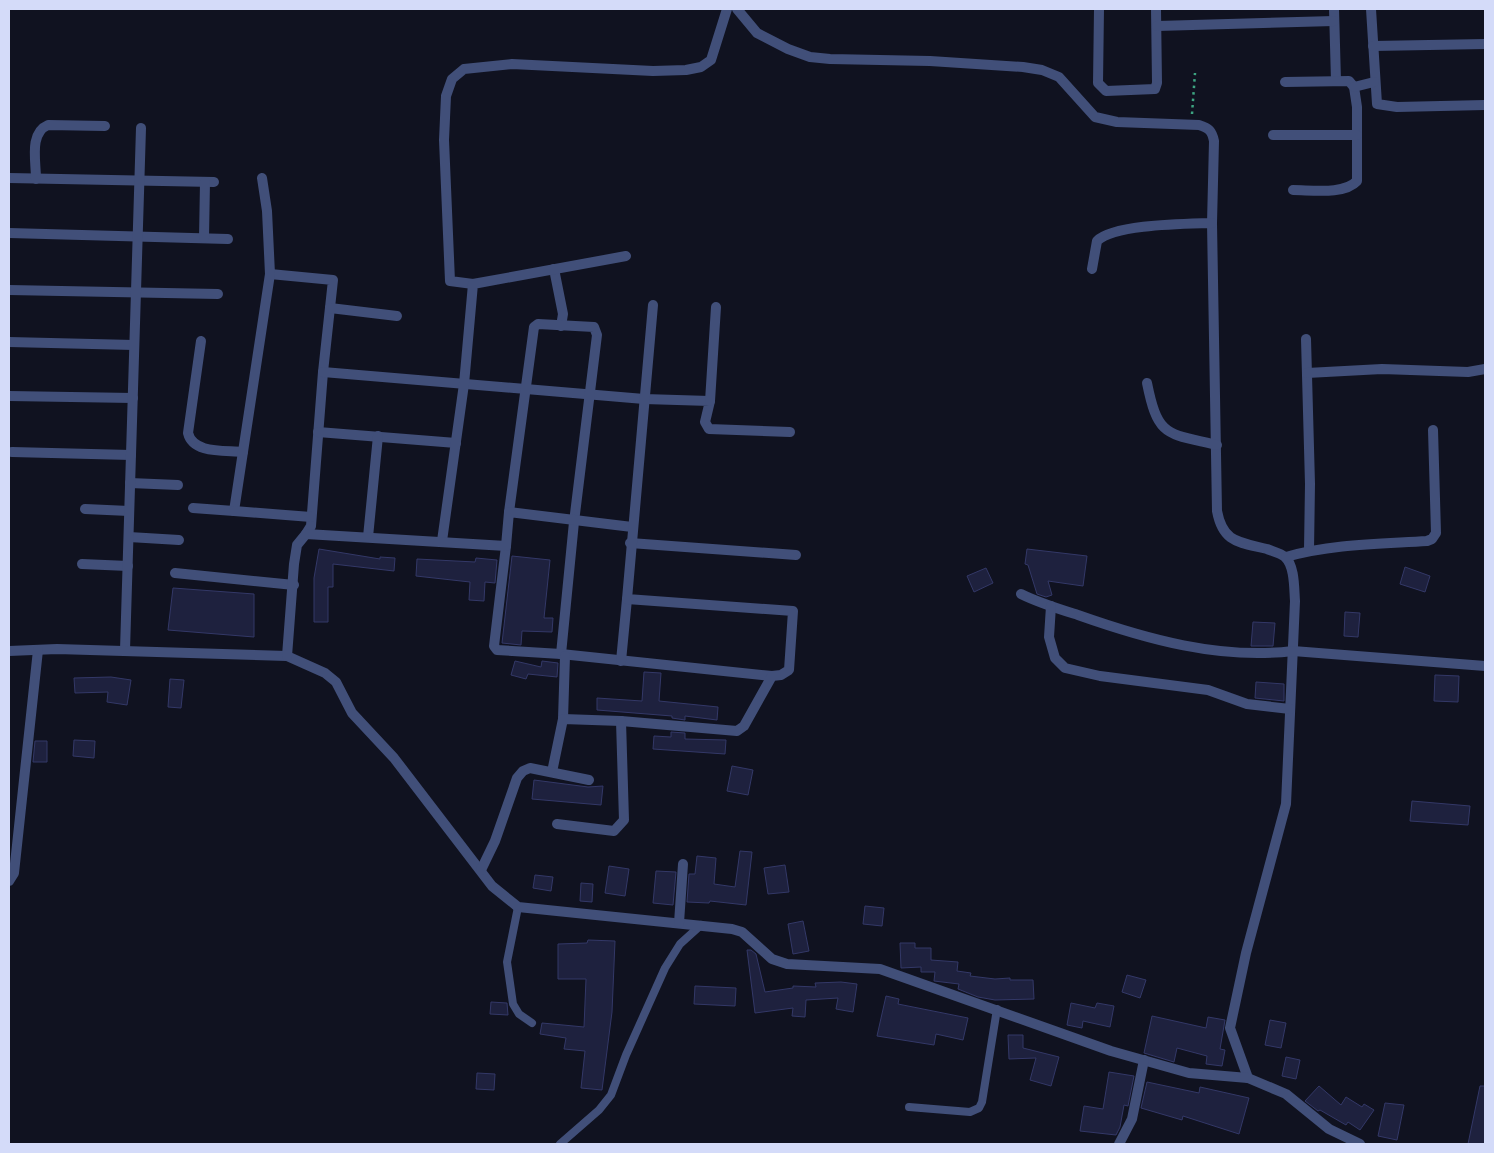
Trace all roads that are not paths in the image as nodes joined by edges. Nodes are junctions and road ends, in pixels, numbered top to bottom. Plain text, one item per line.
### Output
1 (727, 9) edge
2 (737, 9) edge
3 (1099, 9) edge
4 (1156, 9) edge
5 (1334, 9) edge
6 (1371, 9) edge
7 (1334, 21) junction
8 (1157, 26) junction
9 (1485, 44) edge
10 (1373, 46) junction
11 (1336, 81) junction
12 (1285, 82) dead end
13 (1374, 82) junction
14 (1354, 87) junction
15 (1485, 105) edge
16 (105, 126) dead end
17 (141, 128) dead end
18 (1274, 135) dead end
19 (1357, 135) junction
20 (9, 178) edge
21 (262, 178) dead end
22 (36, 179) junction
23 (139, 181) junction
24 (1293, 190) dead end
25 (1212, 223) junction
26 (9, 233) edge
27 (138, 236) junction
28 (204, 238) junction
29 (228, 239) dead end
30 (626, 256) dead end
31 (554, 270) junction
32 (1092, 270) dead end
33 (270, 274) junction
34 (474, 284) junction
35 (9, 290) edge
36 (136, 293) junction
37 (218, 294) dead end
38 (653, 305) dead end
39 (716, 307) dead end
40 (330, 308) junction
41 (397, 316) dead end
42 (561, 326) junction
43 (1306, 339) dead end
44 (201, 341) dead end
45 (9, 342) edge
46 (134, 345) junction
47 (1485, 369) edge
48 (323, 372) junction
49 (1307, 373) junction
50 (1147, 383) dead end
51 (464, 384) junction
52 (526, 389) junction
53 (589, 393) junction
54 (9, 396) edge
55 (133, 398) junction
56 (644, 398) junction
57 (710, 401) junction
58 (1433, 430) dead end
59 (318, 432) junction
60 (790, 432) dead end
61 (378, 436) junction
62 (456, 443) junction
63 (1217, 445) junction
64 (12, 452) dead end
65 (243, 452) junction
66 (131, 455) junction
67 (130, 483) junction
68 (178, 485) dead end
69 (193, 508) dead end
70 (84, 509) dead end
71 (129, 511) junction
72 (234, 511) junction
73 (509, 512) junction
74 (312, 517) junction
75 (574, 522) junction
76 (632, 527) junction
77 (306, 534) junction
78 (128, 537) junction
79 (368, 537) junction
80 (179, 540) dead end
81 (442, 541) junction
82 (630, 542) junction
83 (506, 546) junction
84 (1309, 550) junction
85 (796, 555) dead end
86 (1286, 557) junction
87 (82, 564) dead end
88 (128, 566) junction
89 (175, 573) dead end
90 (294, 585) junction
91 (1021, 594) dead end
92 (627, 599) junction
93 (1052, 606) junction
94 (38, 650) junction
95 (125, 650) junction
96 (9, 651) edge
97 (1293, 651) junction
98 (563, 655) junction
99 (287, 656) junction
100 (621, 661) junction
101 (1485, 666) edge
102 (772, 676) junction
103 (1290, 709) junction
104 (562, 719) junction
105 (621, 721) junction
106 (552, 772) junction
107 (588, 780) dead end
108 (557, 824) dead end
109 (683, 864) dead end
110 (481, 870) junction
111 (9, 881) edge
112 (518, 907) junction
113 (679, 923) junction
114 (701, 925) junction
115 (997, 1009) junction
116 (532, 1023) dead end
117 (1144, 1060) junction
118 (1248, 1078) junction
119 (909, 1107) dead end
120 (560, 1144) edge
121 (1119, 1144) edge
122 (1360, 1144) edge

1 - 34 street
2 - 25 street
3 - 8 street
4 - 8 street
5 - 7 street
6 - 10 street
7 - 8 street
7 - 11 street
9 - 10 street
10 - 13 street
11 - 12 street
11 - 14 street
13 - 14 street
13 - 15 street
14 - 19 street
16 - 22 street
17 - 23 street
18 - 19 street
19 - 24 street
20 - 22 street
21 - 33 street
22 - 23 street
23 - 27 street
23 - 28 street
25 - 32 street
25 - 63 street
26 - 27 street
27 - 28 street
27 - 36 street
28 - 29 street
30 - 31 street
31 - 34 street
31 - 42 street
33 - 40 street
33 - 65 street
34 - 51 street
35 - 36 street
36 - 37 street
36 - 46 street
38 - 56 street
39 - 57 street
40 - 41 street
40 - 48 street
42 - 52 street
42 - 53 street
43 - 49 street
44 - 65 street
45 - 46 street
46 - 55 street
47 - 49 street
48 - 51 street
48 - 59 street
49 - 84 street
50 - 63 street
51 - 52 street
51 - 62 street
52 - 53 street
52 - 73 street
53 - 56 street
53 - 75 street
54 - 55 street
55 - 66 street
56 - 57 street
56 - 76 street
57 - 60 street
58 - 84 street
59 - 61 street
59 - 74 street
61 - 62 street
61 - 79 street
62 - 81 street
63 - 86 street
64 - 66 street
65 - 72 street
66 - 67 street
67 - 68 street
67 - 71 street
69 - 72 street
70 - 71 street
71 - 78 street
72 - 74 street
73 - 75 street
73 - 83 street
74 - 77 street
75 - 76 street
75 - 98 street
76 - 82 street
77 - 79 street
77 - 90 street
78 - 80 street
78 - 88 street
79 - 81 street
81 - 83 street
82 - 85 street
82 - 92 street
83 - 98 street
84 - 86 street
86 - 97 street
87 - 88 street
88 - 95 street
89 - 90 street
90 - 99 street
91 - 93 street
92 - 100 street
92 - 102 street
93 - 97 street
93 - 103 street
94 - 95 street
94 - 96 street
94 - 111 street
95 - 99 street
97 - 101 street
97 - 103 street
98 - 100 street
98 - 104 street
99 - 110 street
100 - 102 street
102 - 105 street
103 - 118 street
104 - 105 street
104 - 106 street
105 - 108 street
106 - 107 street
106 - 110 street
109 - 113 street
110 - 112 street
112 - 113 street
112 - 116 lane
113 - 114 street
114 - 115 street
114 - 120 lane
115 - 117 street
115 - 119 lane
117 - 118 street
117 - 121 street
118 - 122 street

